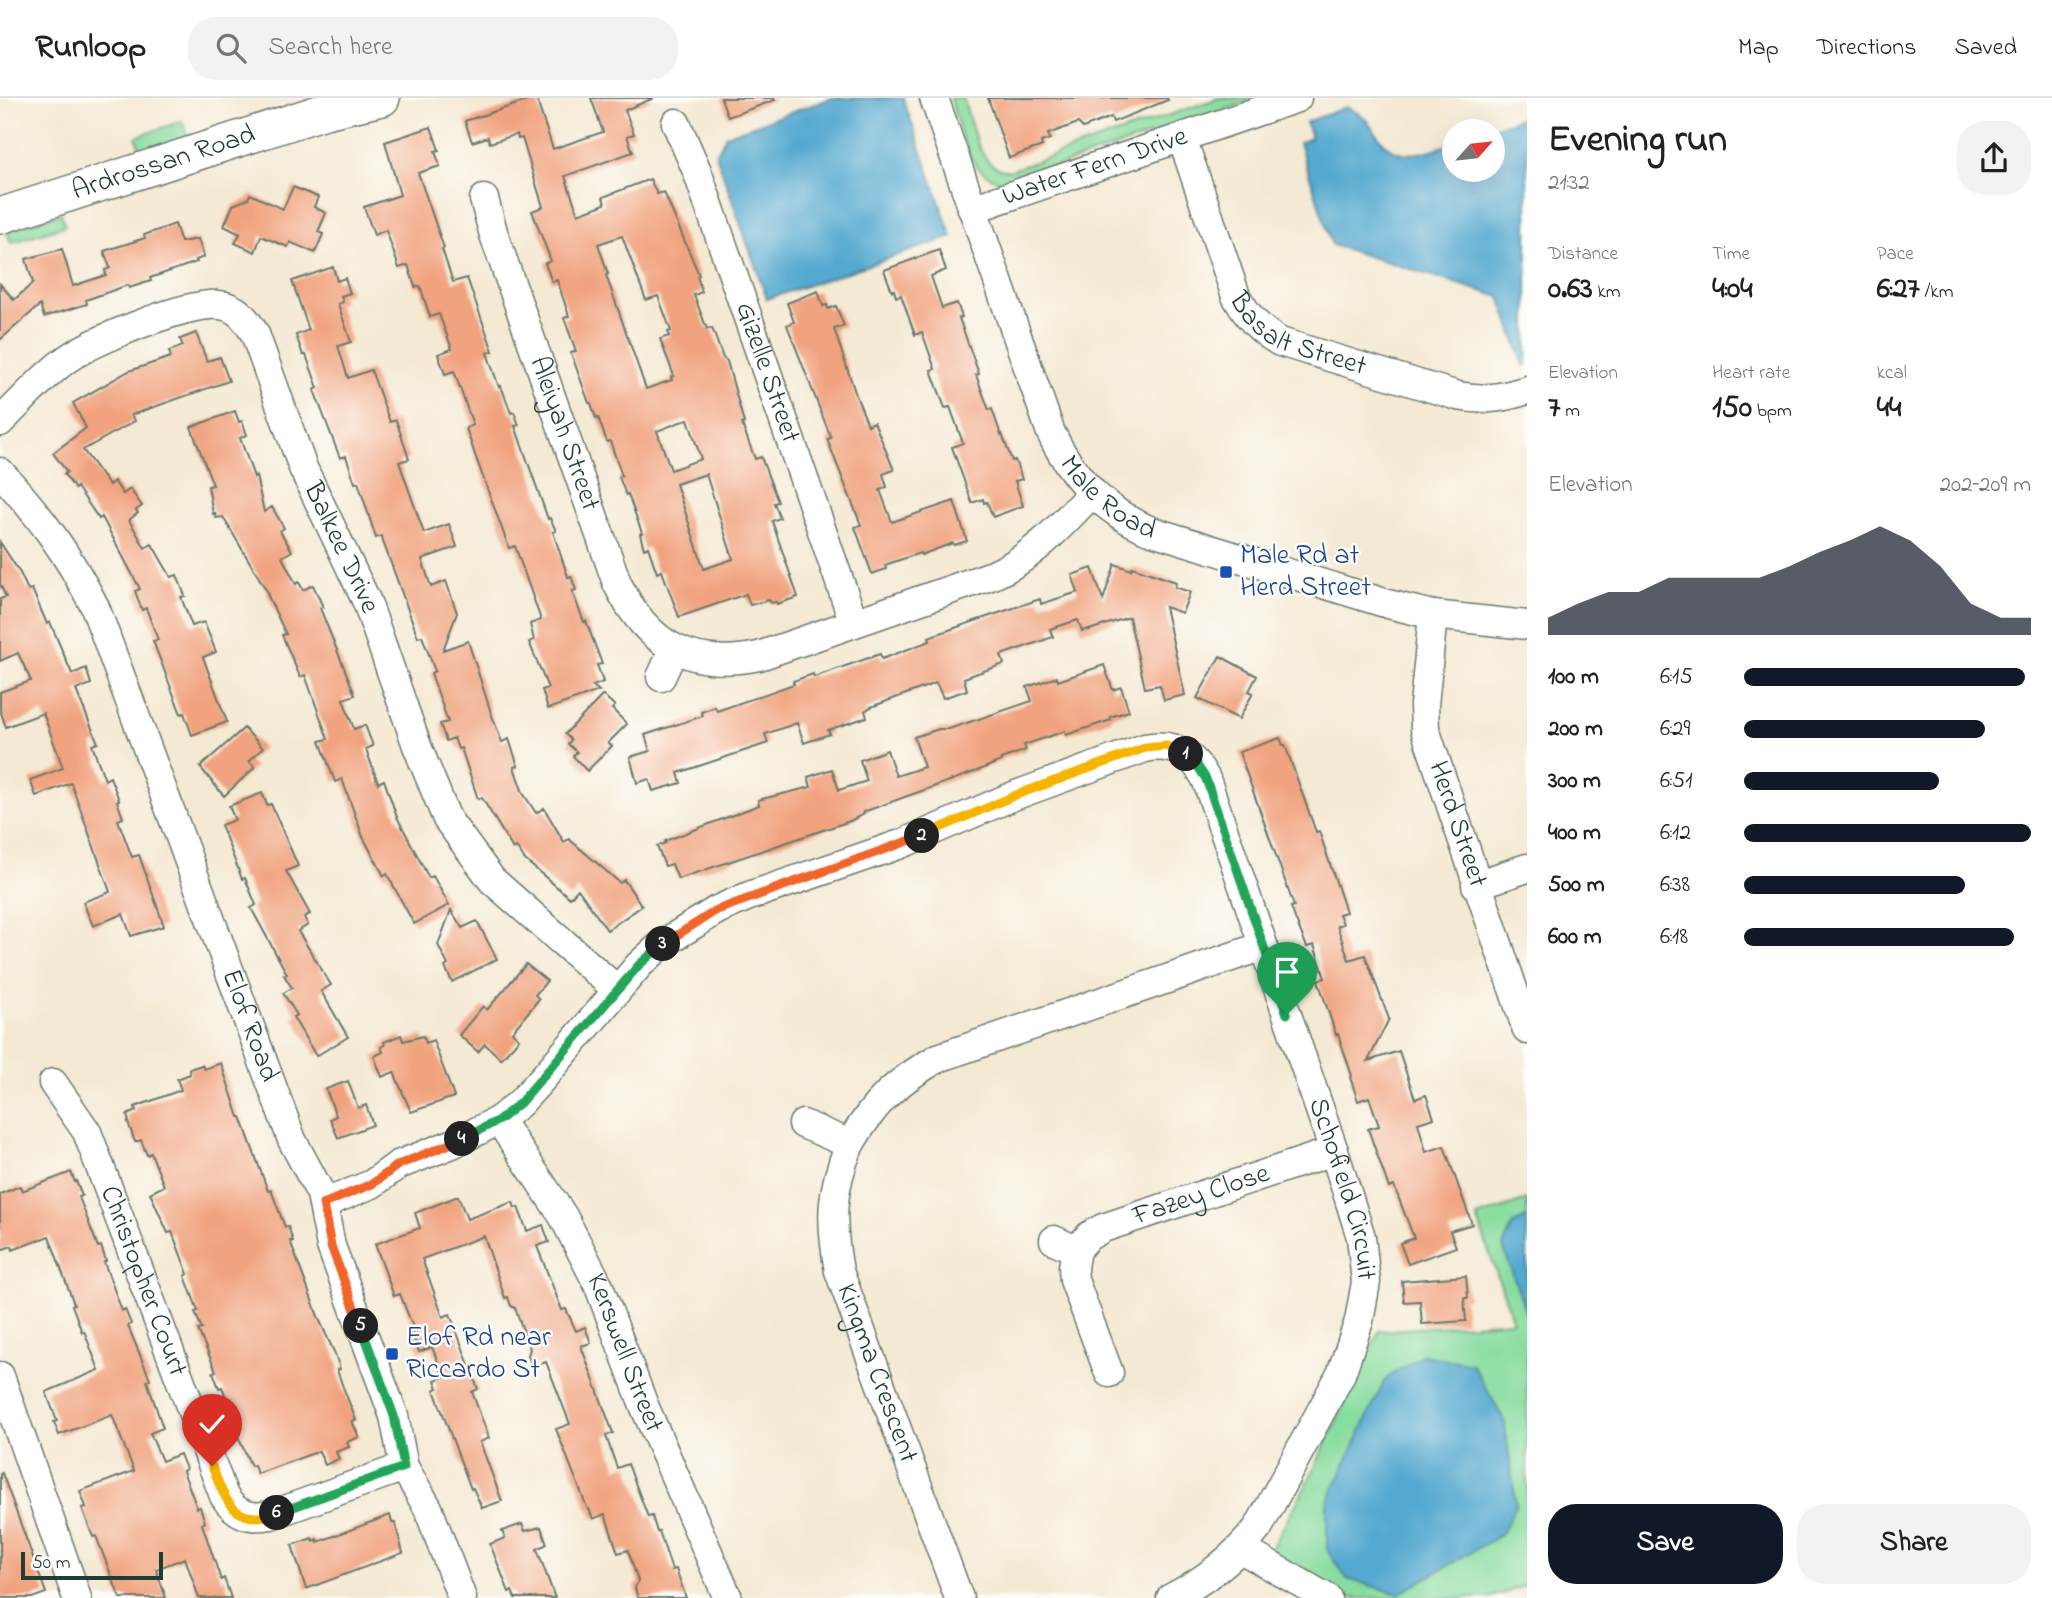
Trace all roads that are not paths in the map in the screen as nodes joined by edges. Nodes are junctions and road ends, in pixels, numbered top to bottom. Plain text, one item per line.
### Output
1 (382, 98) edge
2 (934, 98) edge
3 (1297, 98) edge
4 (337, 104) edge
5 (676, 123) dead end
6 (1182, 138) junction
7 (484, 199) dead end
8 (972, 209) junction
9 (0, 216) edge
10 (1527, 390) edge
11 (0, 422) edge
12 (0, 472) edge
13 (1091, 494) junction
14 (1433, 615) junction
15 (854, 623) junction
16 (1527, 625) edge
17 (674, 649) junction
18 (661, 677) dead end
19 (1527, 868) edge
20 (1476, 885) junction
21 (1263, 946) junction
22 (617, 990) junction
23 (1527, 1030) edge
24 (53, 1083) dead end
25 (499, 1120) junction
26 (803, 1124) dead end
27 (849, 1144) junction
28 (1334, 1151) junction
29 (320, 1194) junction
30 (1109, 1373) dead end
31 (0, 1376) edge
32 (404, 1467) junction
33 (1241, 1549) junction
34 (76, 1598) edge
35 (462, 1598) edge
36 (728, 1598) edge
37 (959, 1598) edge
38 (1171, 1598) edge
39 (1328, 1598) edge

1 - 4 main road, Ardrossan Road
2 - 8 street, Male Road
3 - 6 street, Water Fern Drive
4 - 9 main road, Ardrossan Road
5 - 15 street, Gizelle Street
6 - 8 street, Water Fern Drive
6 - 10 street, Basalt Street
7 - 17 street, Aleiyah Street
8 - 13 street, Male Road
11 - 22 street, Balkee Drive
12 - 29 street, Elof Road
13 - 14 street, Male Road
13 - 15 street, Aleiyah Street
14 - 16 street, Male Road
14 - 20 street, Herd Street
15 - 17 street, Aleiyah Street
17 - 18 street
19 - 20 street
20 - 23 street, Herd Street
21 - 22 street, Schofield Circuit
21 - 27 street, Kingma Crescent
21 - 28 street, Schofield Circuit
22 - 25 street
24 - 32 street, Christopher Court
25 - 29 street
25 - 36 street, Kerswell Street
26 - 27 street
27 - 37 street, Kingma Crescent
28 - 30 street, Fazey Close
28 - 33 street, Schofield Circuit
29 - 32 street, Elof Road
31 - 34 street
32 - 35 street, Elof Road
33 - 38 street, Schofield Circuit
33 - 39 street

